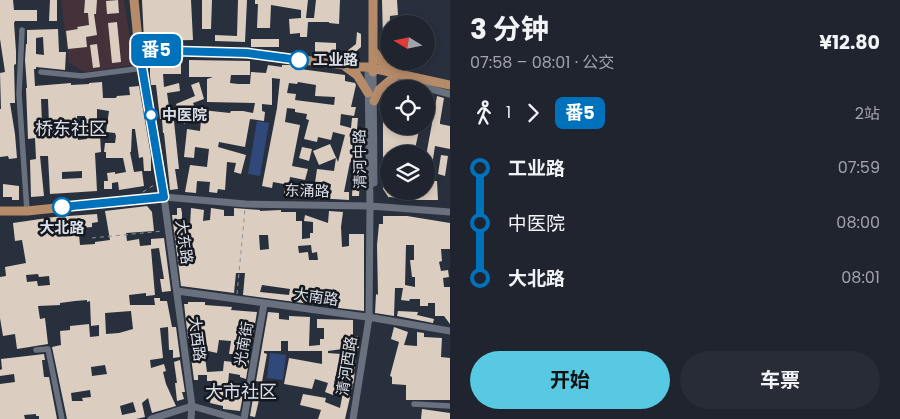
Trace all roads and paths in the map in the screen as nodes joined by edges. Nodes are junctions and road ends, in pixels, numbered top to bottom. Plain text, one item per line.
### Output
1 (134, 0) edge
2 (367, 0) edge
3 (373, 0) edge
4 (22, 30) dead end
5 (373, 49) junction
6 (139, 50) junction
7 (342, 65) junction
8 (143, 68) junction
9 (368, 69) junction
10 (41, 72) dead end
11 (398, 76) junction
12 (450, 84) edge
13 (368, 92) junction
14 (450, 92) edge
15 (374, 101) junction
16 (157, 179) dead end
17 (140, 193) dead end
18 (164, 197) junction
19 (246, 204) junction
20 (372, 206) junction
21 (0, 211) edge
22 (27, 211) junction
23 (450, 212) edge
24 (169, 230) junction
25 (92, 238) dead end
26 (177, 291) junction
27 (236, 300) junction
28 (264, 304) junction
29 (372, 318) junction
30 (450, 331) edge
31 (36, 350) dead end
32 (414, 404) dead end
33 (192, 406) junction
34 (450, 406) edge
35 (62, 419) edge
36 (151, 419) edge
37 (191, 419) edge
38 (238, 419) edge
39 (244, 419) edge
40 (352, 419) edge
41 (357, 419) edge

1 - 6 main road
2 - 9 main road, 清河中路
3 - 5 main road, 清河中路
4 - 22 street
5 - 9 main road, 清河中路
5 - 11 main road
6 - 7 main road
6 - 8 main road
7 - 9 main road
7 - 13 main road
8 - 10 street
8 - 18 main road
9 - 11 main road
9 - 13 street, 清河中路
9 - 15 street, 清河中路
11 - 12 main road
11 - 14 main road
11 - 15 main road
13 - 20 street, 清河中路
15 - 20 street, 清河中路
16 - 17 path
18 - 19 street, 东涌路
18 - 22 main road
18 - 24 street, 大东路
19 - 20 street, 东涌路
19 - 27 path
20 - 23 street, 东涌路
20 - 29 street, 清河中路
21 - 22 main road
24 - 25 path
24 - 26 street, 大东路
26 - 27 street, 大南路
26 - 33 street, 大西路
27 - 28 street, 大南路
28 - 29 street, 大南路
28 - 39 street, 光南街
29 - 30 street, 大南路
29 - 40 street, 清河西路
29 - 41 street, 清河西路
31 - 35 street
32 - 34 street
33 - 36 street
33 - 37 street, 大西路
33 - 38 street

